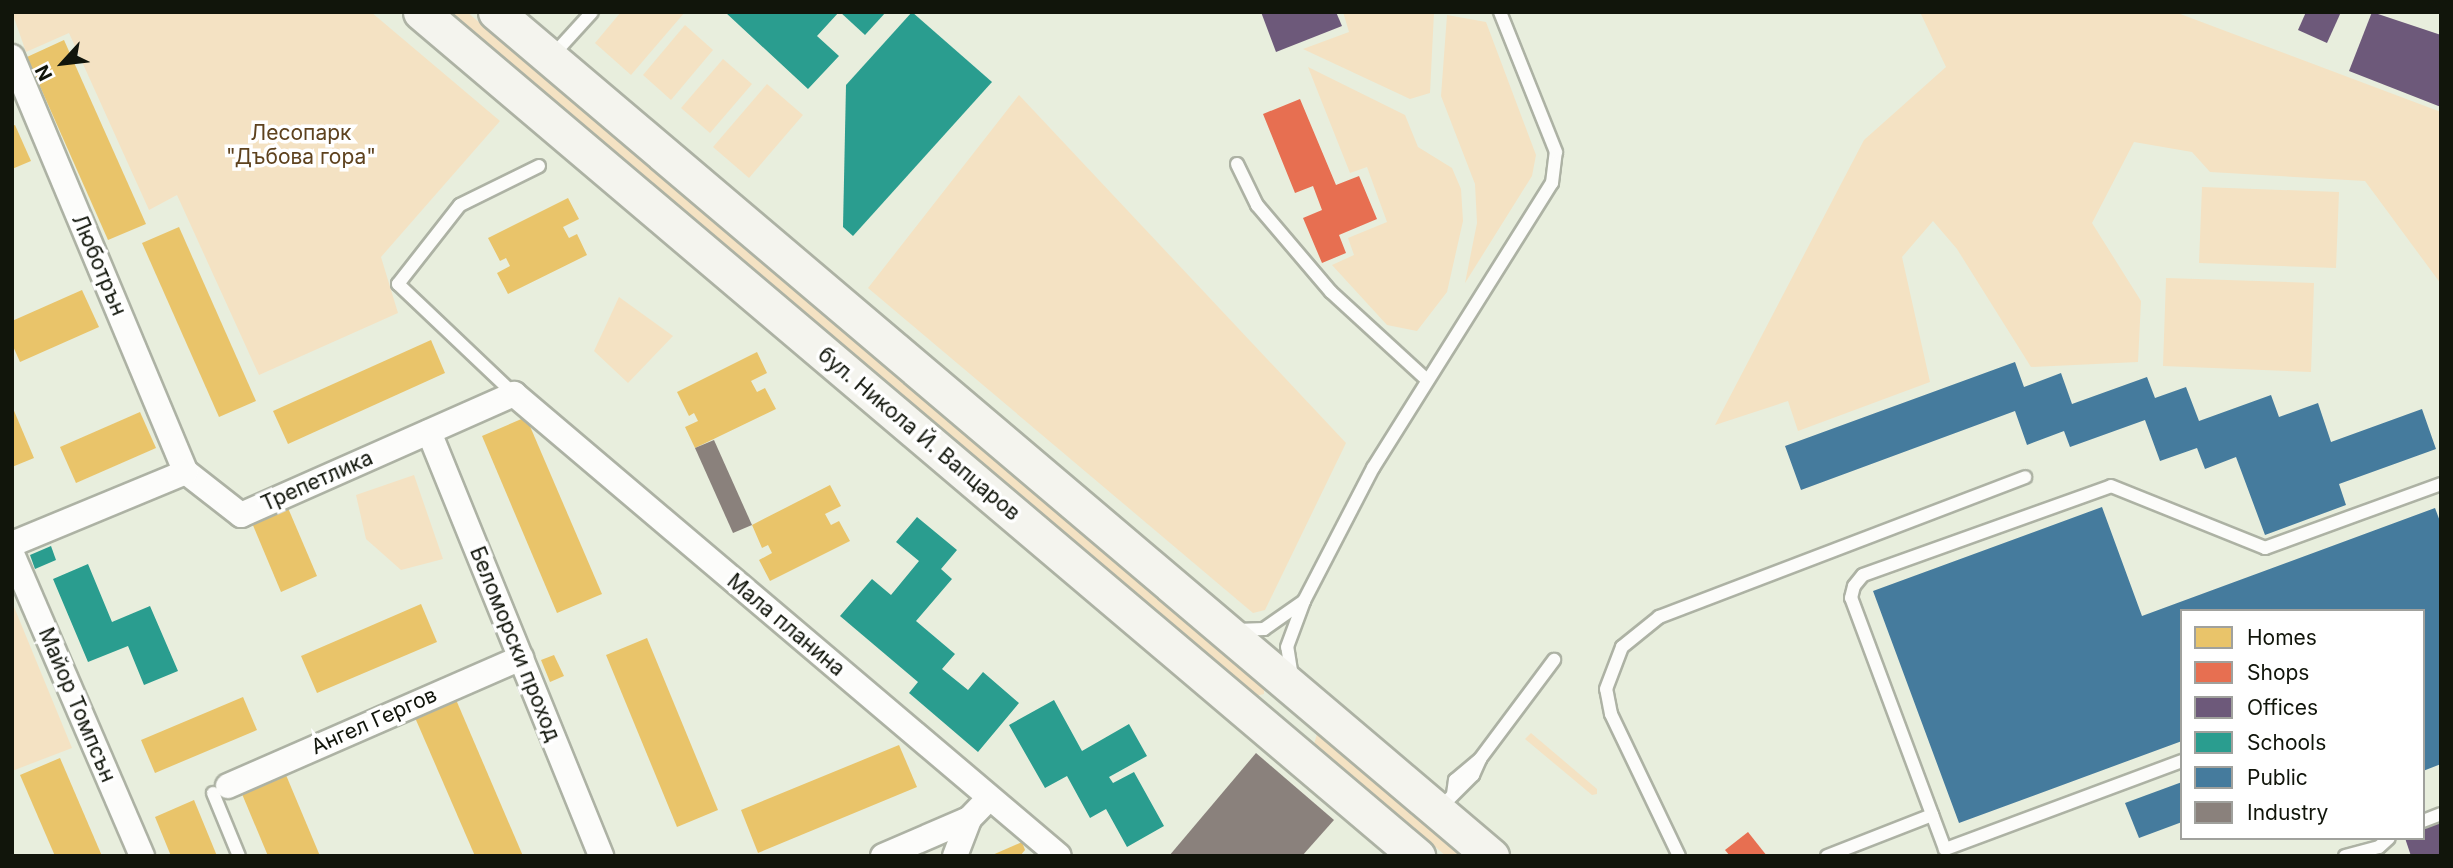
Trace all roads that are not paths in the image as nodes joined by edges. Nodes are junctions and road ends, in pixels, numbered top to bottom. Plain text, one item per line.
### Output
1 (421, 12) edge
2 (496, 12) edge
3 (592, 12) edge
4 (1500, 12) edge
5 (12, 57) edge
6 (550, 58) junction
7 (1237, 164) dead end
8 (539, 166) dead end
9 (1427, 380) junction
10 (514, 394) junction
11 (429, 432) junction
12 (186, 472) junction
13 (2025, 477) dead end
14 (2441, 484) edge
15 (12, 544) edge
16 (12, 554) edge
17 (1304, 601) junction
18 (1215, 621) junction
19 (521, 658) junction
20 (1555, 660) dead end
21 (1303, 695) junction
22 (1272, 732) junction
23 (2180, 762) edge
24 (221, 790) joint
25 (989, 798) junction
26 (1445, 802) junction
27 (1932, 815) junction
28 (969, 819) junction
29 (2387, 840) edge
30 (1058, 855) edge
31 (142, 856) edge
32 (239, 856) edge
33 (601, 856) edge
34 (883, 856) edge
35 (955, 856) edge
36 (1417, 856) edge
37 (1491, 856) edge
38 (1679, 856) edge
39 (1827, 856) edge
40 (2345, 856) edge

1 - 22 main road, бул. Никола Й. Вапцаров
2 - 6 main road
3 - 6 lane
4 - 9 lane
5 - 12 street, Люботрън
6 - 18 main road
7 - 9 lane
8 - 10 lane
9 - 17 lane
10 - 11 street, Трепетлика
10 - 25 street, Мала планина
11 - 12 street, Трепетлика
11 - 19 street, Беломорски проход
12 - 15 street
13 - 38 lane
14 - 27 lane
16 - 31 street, Майор Томпсън
17 - 18 lane
17 - 21 lane
18 - 21 main road
19 - 24 street, Ангел Гергов
19 - 33 street, Беломорски проход
20 - 26 lane
21 - 22 main road
21 - 26 main road
22 - 36 main road, бул. Никола Й. Вапцаров
23 - 27 lane
24 - 32 lane
25 - 28 street
25 - 30 street, Мала планина
26 - 37 main road
27 - 39 lane
28 - 34 street
28 - 35 street
29 - 40 lane

